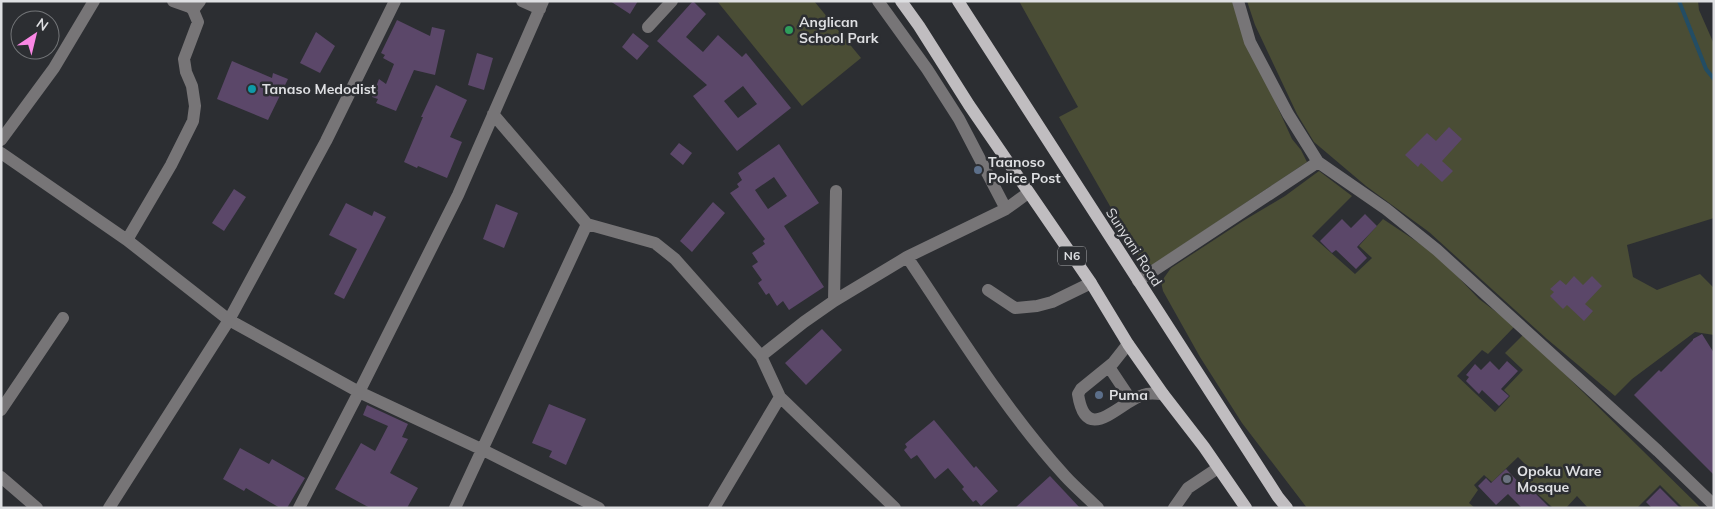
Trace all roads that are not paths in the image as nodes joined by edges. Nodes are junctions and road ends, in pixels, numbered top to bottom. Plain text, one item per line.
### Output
1 (94, 1) edge
2 (173, 1) edge
3 (395, 1) edge
4 (522, 1) edge
5 (672, 1) edge
6 (878, 1) edge
7 (901, 1) edge
8 (958, 1) edge
9 (1238, 1) edge
10 (541, 5) edge
11 (196, 6) edge
12 (648, 27) dead end
13 (493, 114) junction
14 (1, 140) edge
15 (1, 153) edge
16 (1318, 162) junction
17 (836, 191) dead end
18 (1028, 193) junction
19 (1006, 209) junction
20 (587, 224) junction
21 (127, 240) junction
22 (907, 257) junction
23 (1138, 281) junction
24 (1091, 283) junction
25 (988, 290) dead end
26 (834, 301) junction
27 (63, 318) dead end
28 (229, 320) junction
29 (1128, 344) junction
30 (761, 356) junction
31 (1109, 366) junction
32 (359, 392) junction
33 (1163, 394) junction
34 (780, 397) junction
35 (1131, 400) junction
36 (1, 410) edge
37 (481, 449) junction
38 (1218, 468) junction
39 (1, 477) edge
40 (1714, 505) edge
41 (892, 507) edge
42 (37, 508) edge
43 (109, 508) edge
44 (299, 508) edge
45 (455, 508) edge
46 (599, 508) edge
47 (714, 508) edge
48 (1098, 508) edge
49 (1174, 508) edge
50 (1246, 508) edge
51 (1287, 508) edge

1 - 14 street
2 - 11 street
3 - 28 street
4 - 10 street
5 - 12 street
6 - 19 street
7 - 18 main road, N6
8 - 23 main road, Sunyani Road
9 - 16 street
10 - 13 street
11 - 21 street
13 - 20 street
13 - 32 street
15 - 21 street
16 - 23 street
16 - 40 street
17 - 26 street
18 - 19 street
18 - 24 main road, N6
19 - 22 street
20 - 30 street
20 - 37 street
21 - 28 street
22 - 26 street
22 - 48 street
23 - 51 main road, Sunyani Road
24 - 25 street
24 - 29 main road, N6
26 - 30 street
27 - 36 street
28 - 32 street
28 - 43 street
29 - 31 street
29 - 33 main road, N6
30 - 34 street
31 - 35 street
31 - 35 street
32 - 37 street
32 - 44 street
33 - 35 street
33 - 38 main road, N6
34 - 41 street
34 - 47 street
37 - 45 street
37 - 46 street
38 - 49 street
38 - 50 main road, N6
39 - 42 street

